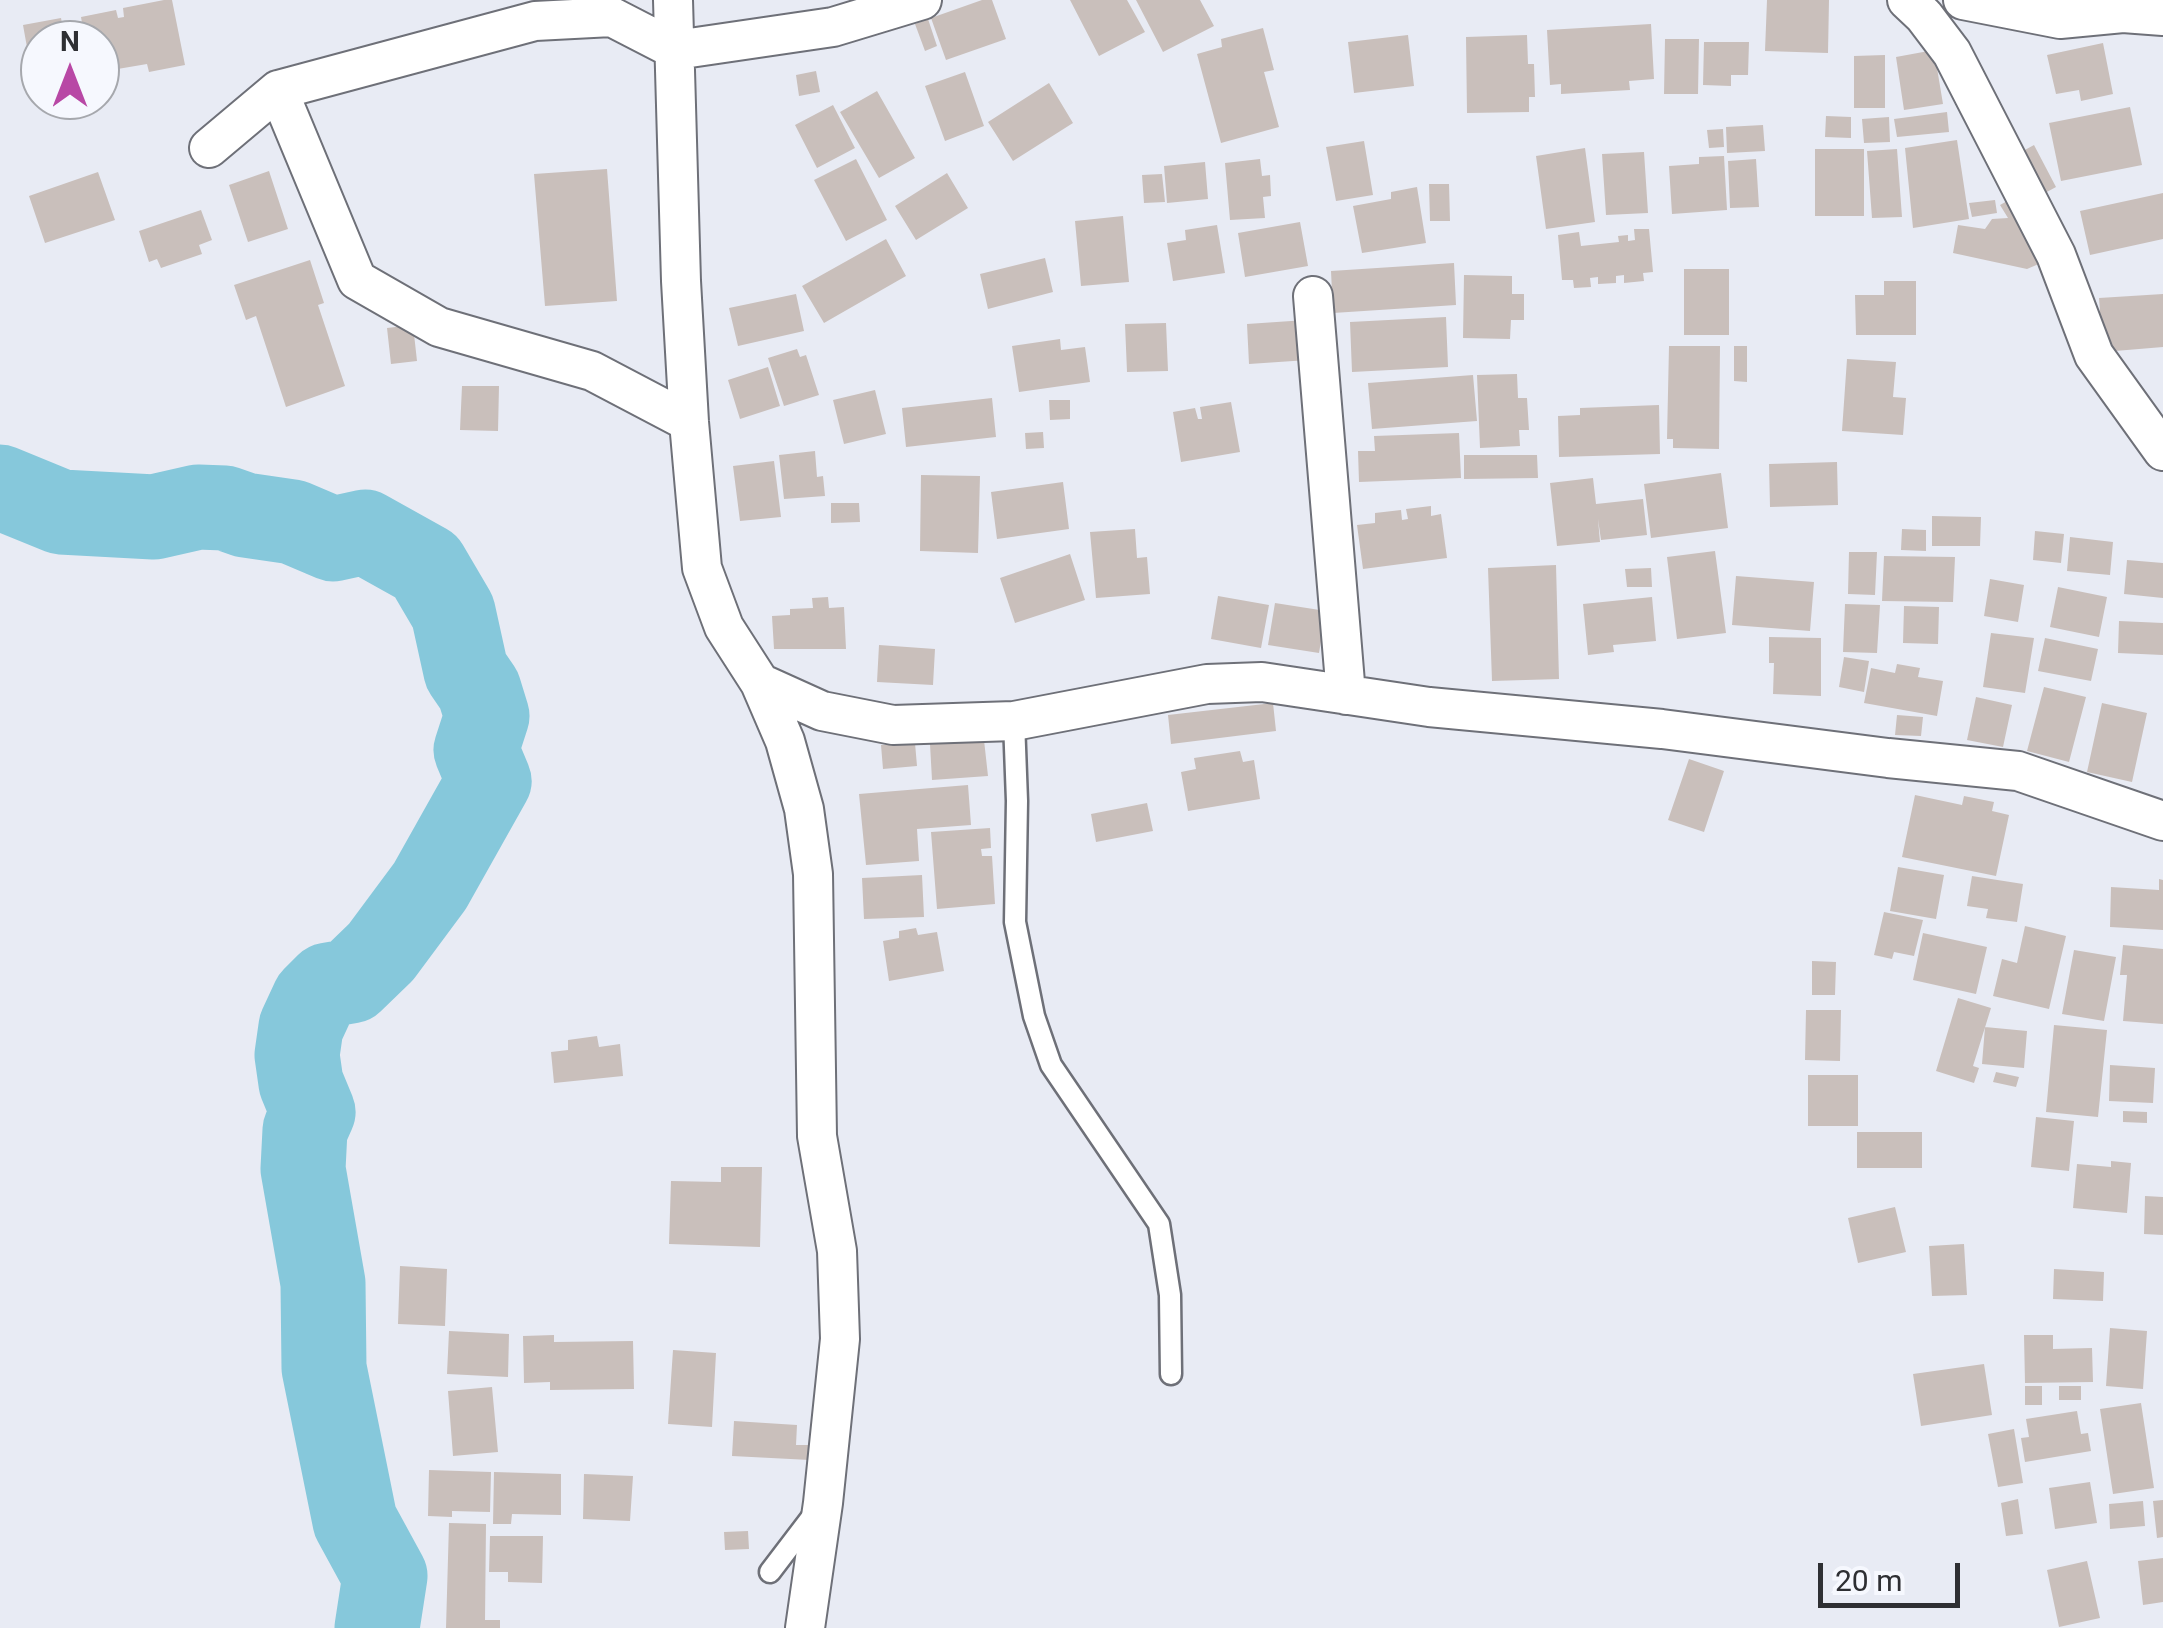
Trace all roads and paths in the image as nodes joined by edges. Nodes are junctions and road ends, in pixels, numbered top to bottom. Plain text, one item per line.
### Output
1 (673, 0) edge
2 (922, 0) edge
3 (1907, 0) edge
4 (1962, 0) edge
5 (2163, 16) edge
6 (676, 50) junction
7 (278, 90) junction
8 (209, 148) dead end
9 (1312, 296) dead end
10 (688, 422) junction
11 (2163, 451) edge
12 (760, 683) junction
13 (1346, 695) junction
14 (1014, 721) junction
15 (2163, 821) edge
16 (1171, 1374) dead end
17 (823, 1504) junction
18 (770, 1572) dead end
19 (805, 1628) edge

1 - 6 street
2 - 6 street
3 - 11 street
4 - 5 street
6 - 7 street
6 - 10 street
7 - 8 street
7 - 10 street
9 - 13 street
10 - 12 street
12 - 14 street
12 - 17 street
13 - 14 street
13 - 15 street
14 - 16 lane
17 - 18 lane
17 - 19 street

